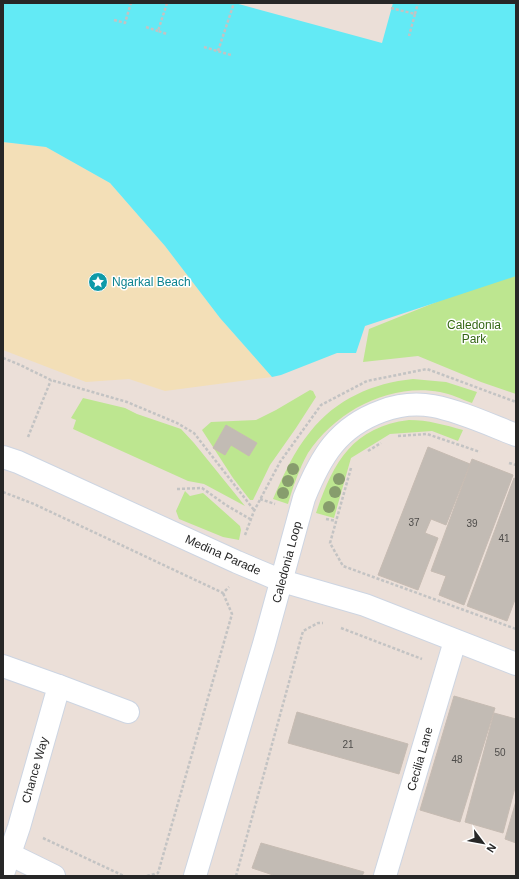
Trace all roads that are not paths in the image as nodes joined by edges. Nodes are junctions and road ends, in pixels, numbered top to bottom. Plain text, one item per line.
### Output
1 (516, 435) edge
2 (3, 457) edge
3 (282, 581) junction
4 (455, 641) junction
5 (516, 664) edge
6 (3, 666) edge
7 (59, 686) junction
8 (128, 712) dead end
9 (5, 860) edge
10 (54, 876) edge
11 (195, 876) edge
12 (386, 876) edge

1 - 3 street, Caledonia Loop
2 - 3 street, Medina Parade
3 - 4 street, Medina Parade
3 - 11 street, Caledonia Loop
4 - 5 street, Medina Parade
4 - 12 street, Cecilia Lane
6 - 7 street
7 - 8 street
7 - 9 street, Chance Way
9 - 10 street

